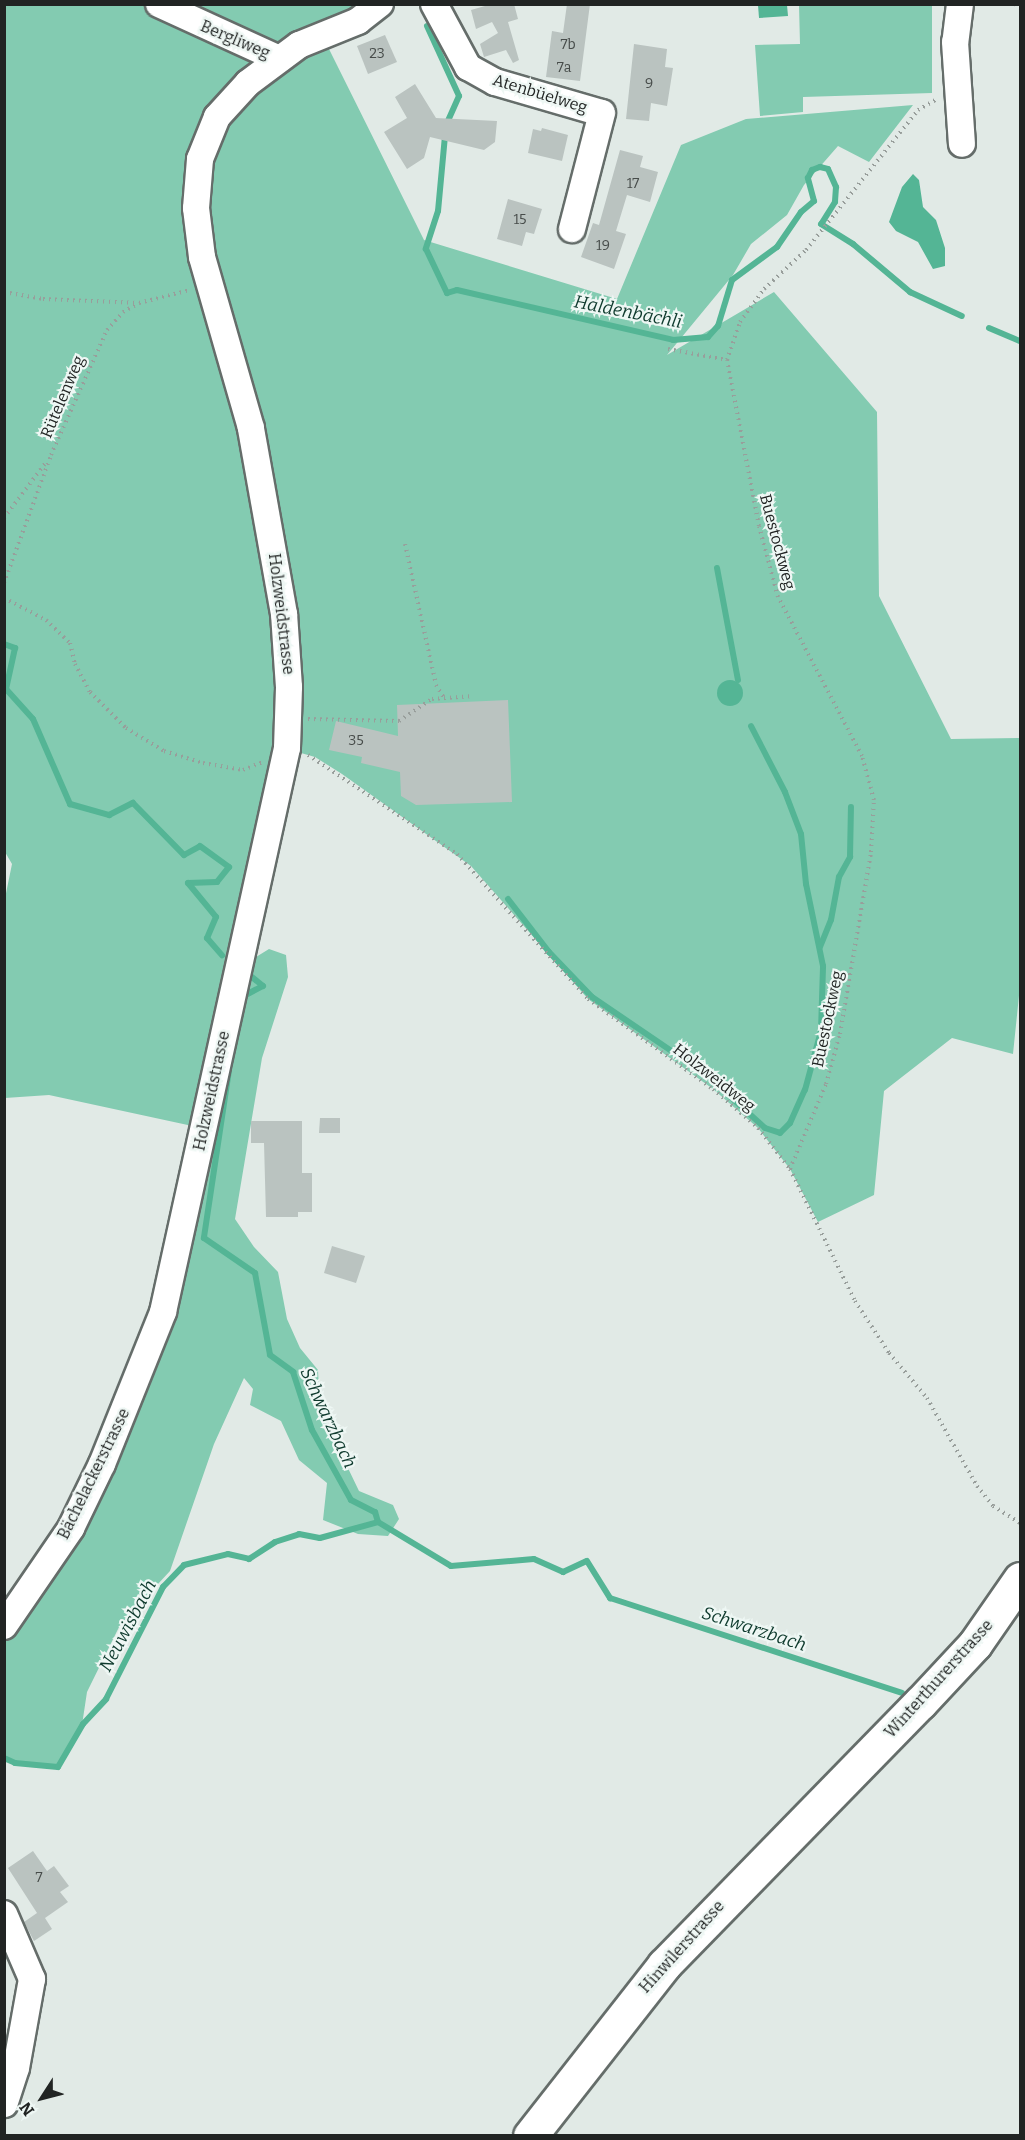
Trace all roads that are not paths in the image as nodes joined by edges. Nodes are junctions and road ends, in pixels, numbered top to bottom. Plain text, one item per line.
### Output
1 (159, 4) edge
2 (380, 4) edge
3 (434, 4) edge
4 (960, 4) edge
5 (279, 59) junction
6 (962, 144) dead end
7 (572, 229) dead end
8 (163, 1312) joint
9 (1020, 1579) edge
10 (4, 1626) edge
11 (852, 1773) joint
12 (4, 1914) edge
13 (4, 2104) edge
14 (531, 2136) edge

1 - 5 street, Bergliweg
2 - 5 street, Holzweidstrasse
3 - 7 street, Atenbüelweg
4 - 6 street
5 - 8 street, Holzweidstrasse
8 - 10 street, Bächelackerstrasse
9 - 11 main road, Winterthurerstrasse
11 - 14 main road, Hinwilerstrasse
12 - 13 street

